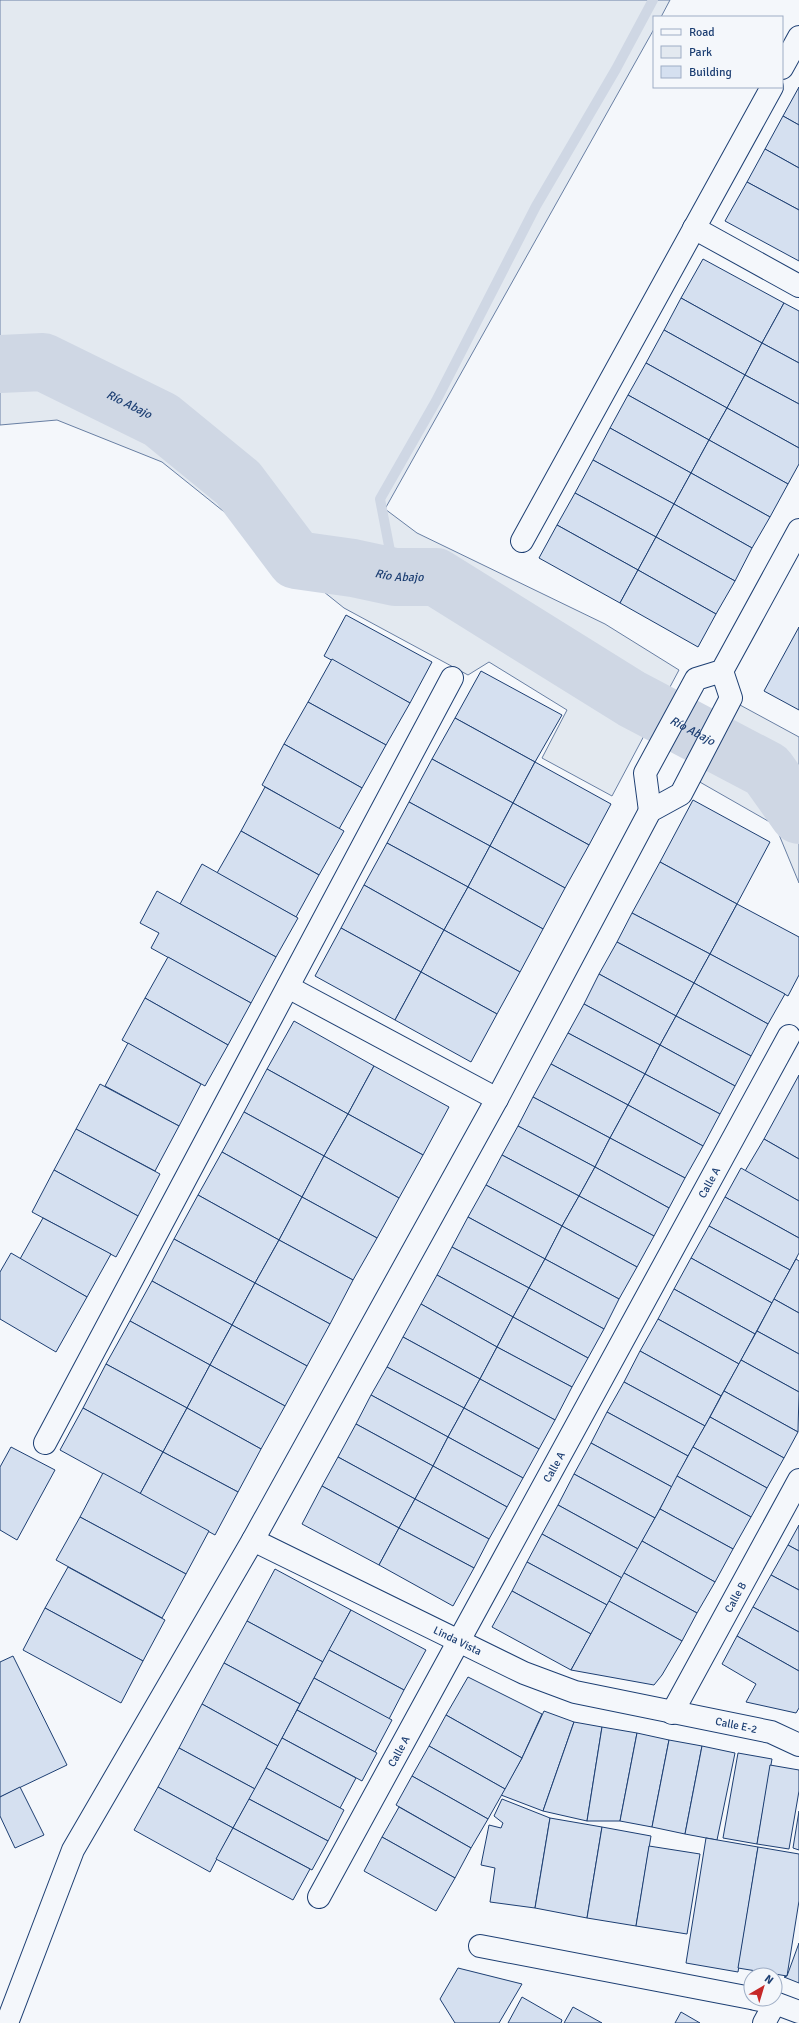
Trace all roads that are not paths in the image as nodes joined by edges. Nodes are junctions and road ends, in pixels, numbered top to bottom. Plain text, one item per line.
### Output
1 (799, 37) edge
2 (783, 66) edge
3 (771, 88) edge
4 (694, 228) junction
5 (799, 286) edge
6 (799, 530) edge
7 (522, 541) dead end
8 (722, 672) junction
9 (452, 678) dead end
10 (650, 811) junction
11 (288, 987) junction
12 (789, 1036) dead end
13 (498, 1099) junction
14 (45, 1443) dead end
15 (799, 1480) edge
16 (253, 1540) junction
17 (460, 1640) junction
18 (672, 1713) junction
19 (799, 1745) edge
20 (319, 1898) dead end
21 (480, 1946) dead end
22 (743, 1996) edge
23 (765, 2007) edge
24 (783, 2007) edge
25 (799, 2012) edge
26 (8, 2023) edge
27 (764, 2023) edge

1 - 2 street
3 - 4 street
4 - 5 street
4 - 7 street
6 - 8 street
8 - 10 street
8 - 10 street
9 - 11 street
10 - 13 street
11 - 13 street
11 - 14 street
12 - 17 street, Calle A
13 - 16 street
15 - 18 street, Calle B
16 - 17 street, Linda Vista
16 - 26 street
17 - 18 street, Linda Vista
17 - 20 street, Calle A
18 - 19 street, Calle E-2
21 - 22 street
23 - 27 street
24 - 25 street

